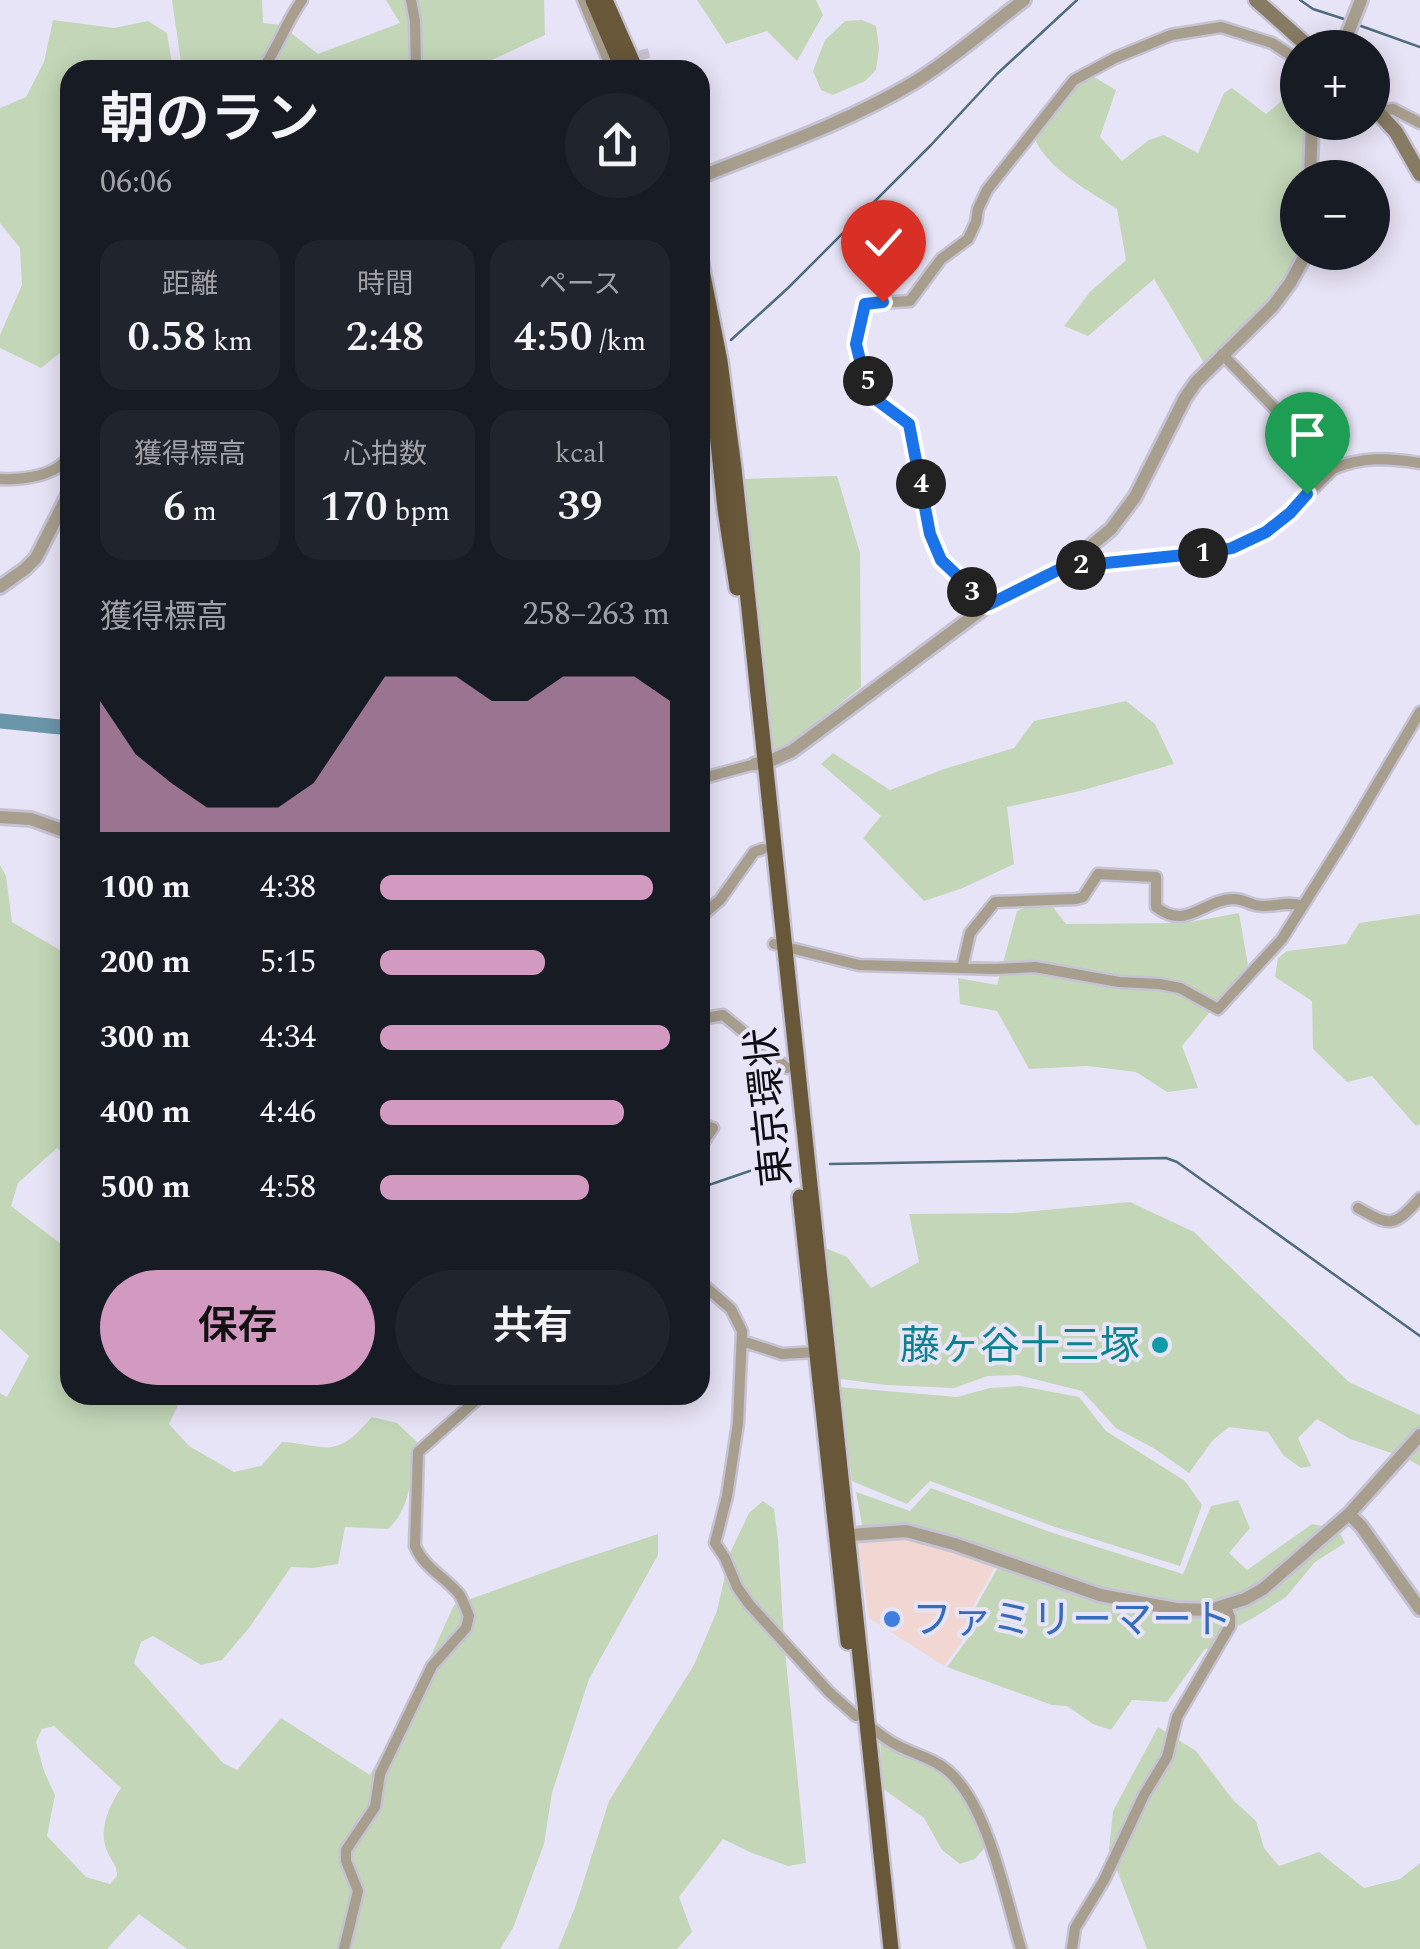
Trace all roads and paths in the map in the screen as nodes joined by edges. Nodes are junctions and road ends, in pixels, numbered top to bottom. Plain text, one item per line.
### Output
1 (302, 0) edge
2 (411, 0) edge
3 (583, 0) edge
4 (593, 0) edge
5 (606, 0) edge
6 (1024, 0) edge
7 (1256, 0) edge
8 (1361, 0) edge
9 (1290, 30) edge
10 (1349, 30) edge
11 (1280, 48) edge
12 (270, 60) edge
13 (415, 60) edge
14 (608, 60) edge
15 (609, 60) edge
16 (632, 60) edge
17 (1390, 108) edge
18 (1420, 124) edge
19 (1390, 125) edge
20 (710, 174) edge
21 (1420, 174) edge
22 (1297, 270) edge
23 (710, 308) edge
24 (1222, 354) junction
25 (710, 388) edge
26 (714, 417) edge
27 (1420, 463) edge
28 (60, 466) edge
29 (1333, 470) junction
30 (0, 479) edge
31 (60, 511) edge
32 (1068, 565) junction
33 (0, 586) edge
34 (988, 605) junction
35 (1420, 712) edge
36 (760, 763) junction
37 (710, 776) edge
38 (0, 816) edge
39 (60, 830) edge
40 (763, 849) junction
41 (1303, 906) junction
42 (710, 909) edge
43 (778, 945) junction
44 (962, 968) junction
45 (710, 1017) edge
46 (787, 1068) junction
47 (1417, 1206) edge
48 (1358, 1208) dead end
49 (710, 1291) edge
50 (742, 1341) junction
51 (816, 1352) junction
52 (471, 1405) edge
53 (1420, 1435) edge
54 (1349, 1514) junction
55 (841, 1536) junction
56 (1226, 1606) junction
57 (1420, 1609) edge
58 (862, 1720) junction
59 (344, 1949) edge
60 (882, 1949) edge
61 (891, 1949) edge
62 (1021, 1949) edge
63 (1072, 1949) edge

1 - 12 street
2 - 13 street
3 - 14 street
4 - 15 highway
5 - 16 highway
6 - 20 street
7 - 9 main road
8 - 10 street
11 - 34 street
17 - 18 street
19 - 21 main road
22 - 24 street
23 - 26 highway, 東京環状
24 - 29 street
24 - 32 street
25 - 26 highway, 東京環状
26 - 36 highway, 東京環状
27 - 29 street
28 - 30 street
29 - 32 street
31 - 33 street
32 - 34 street
34 - 36 street
35 - 41 street
36 - 37 street
36 - 40 highway, 東京環状
36 - 43 highway, 東京環状
38 - 39 street
40 - 42 street
40 - 43 highway, 東京環状
41 - 44 street
41 - 44 street
43 - 44 street
43 - 46 highway, 東京環状
43 - 55 highway, 東京環状
45 - 46 street
46 - 51 highway, 東京環状
47 - 48 street
49 - 50 street
50 - 51 street
50 - 58 street
51 - 55 highway, 東京環状
52 - 59 street
53 - 54 street
54 - 56 street
54 - 57 street
55 - 56 street
55 - 58 highway, 東京環状
56 - 63 street
58 - 60 highway, 東京環状
58 - 61 highway, 東京環状
58 - 62 street

